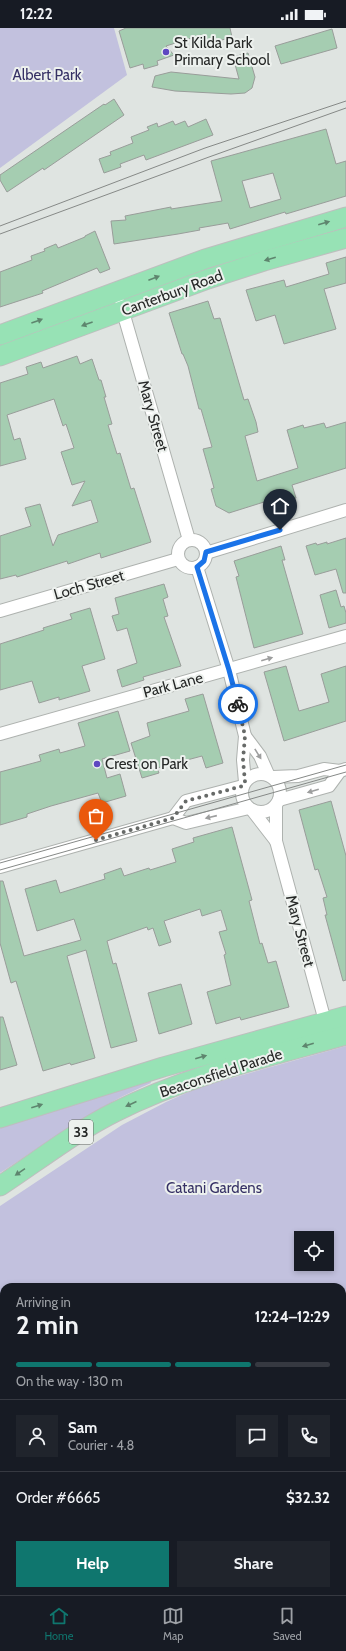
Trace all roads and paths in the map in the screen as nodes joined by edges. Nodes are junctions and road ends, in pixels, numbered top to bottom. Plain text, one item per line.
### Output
1 (346, 217) edge
2 (346, 238) edge
3 (118, 291) junction
4 (123, 311) junction
5 (0, 335) edge
6 (0, 356) edge
7 (346, 510) edge
8 (189, 540) junction
9 (206, 552) junction
10 (178, 559) junction
11 (197, 567) junction
12 (0, 611) edge
13 (346, 636) edge
14 (229, 670) junction
15 (0, 734) edge
16 (245, 736) junction
17 (343, 770) edge
18 (270, 776) junction
19 (244, 784) junction
20 (278, 803) junction
21 (250, 809) junction
22 (173, 818) junction
23 (276, 841) junction
24 (0, 867) edge
25 (346, 1016) edge
26 (325, 1021) junction
27 (346, 1035) edge
28 (0, 1118) edge
29 (0, 1186) edge

3 -> 1 main road, Canterbury Road
2 -> 4 main road, Canterbury Road
3 - 4 street, Mary Street
5 -> 3 main road, Canterbury Road
4 -> 6 main road, Canterbury Road
4 - 8 street, Mary Street
7 - 9 street
8 - 9 street
8 - 10 street
9 - 11 street
10 - 11 street
10 - 12 street, Loch Street
11 - 14 street
14 -> 13 street, Park Lane
14 - 15 street, Park Lane
14 - 16 street
16 -> 18 street
16 - 19 street
17 - 18 street
17 -> 20 street
18 - 19 street
18 - 20 street
19 - 21 street
19 - 22 street
20 - 21 street
20 - 23 street, Mary Street
21 -> 22 street
21 - 23 street, Mary Street
22 - 24 street
23 - 26 street, Mary Street
25 - 26 main road, Beaconsfield Parade
28 -> 26 main road, Beaconsfield Parade
27 -> 29 main road, Beaconsfield Parade / 33

